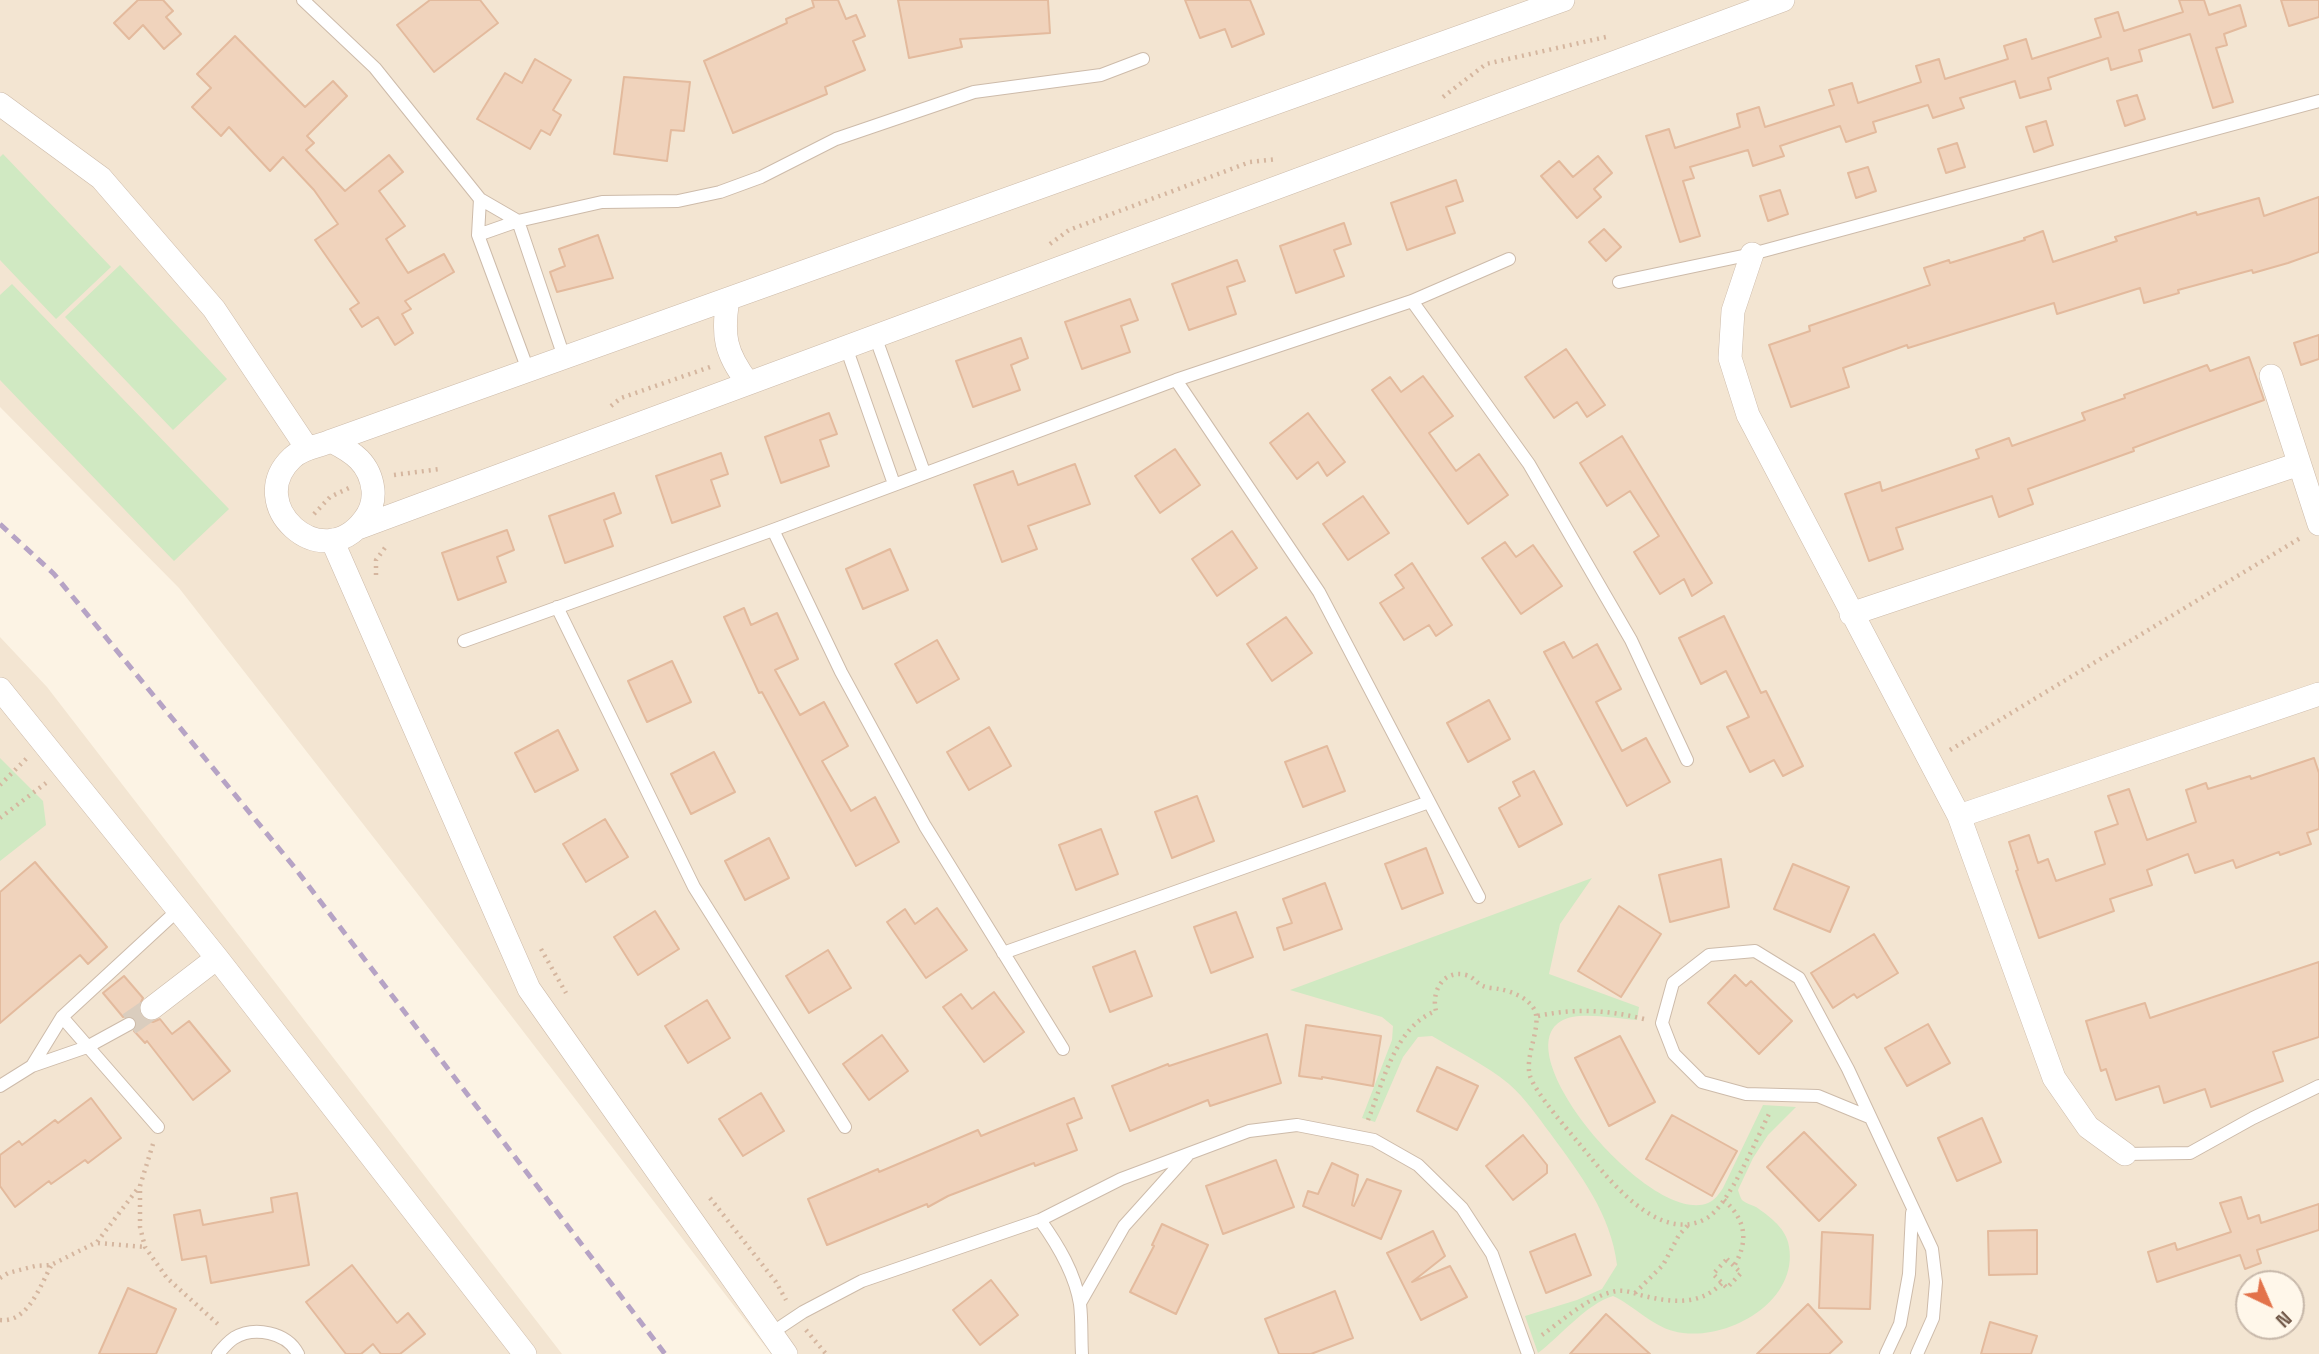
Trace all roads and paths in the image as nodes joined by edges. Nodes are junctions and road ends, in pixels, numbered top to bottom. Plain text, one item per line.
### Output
1 (303, 0) edge
2 (1563, 0) edge
3 (1783, 0) edge
4 (1143, 58) dead end
5 (2319, 101) edge
6 (0, 104) edge
7 (480, 199) junction
8 (518, 220) junction
9 (478, 235) junction
10 (1752, 254) junction
11 (1509, 259) dead end
12 (1619, 282) dead end
13 (728, 299) junction
14 (1412, 301) junction
15 (875, 336) junction
16 (846, 347) junction
17 (564, 357) junction
18 (528, 370) junction
19 (2271, 376) dead end
20 (1176, 380) junction
21 (748, 383) junction
22 (331, 441) junction
23 (306, 448) junction
24 (2299, 464) junction
25 (924, 472) junction
26 (894, 484) junction
27 (358, 528) junction
28 (2313, 529) edge
29 (773, 530) junction
30 (332, 540) junction
31 (389, 542) dead end
32 (376, 587) dead end
33 (558, 607) junction
34 (1851, 614) junction
35 (464, 641) dead end
36 (0, 690) edge
37 (2319, 694) edge
38 (30, 754) dead end
39 (1687, 760) dead end
40 (1930, 762) junction
41 (50, 780) dead end
42 (0, 785) edge
43 (1429, 802) junction
44 (1959, 816) junction
45 (0, 818) edge
46 (1479, 897) dead end
47 (178, 910) junction
48 (535, 937) dead end
49 (1003, 953) junction
50 (217, 958) junction
51 (567, 996) dead end
52 (152, 1008) tunnel mouth
53 (1538, 1016) junction
54 (62, 1017) junction
55 (1662, 1023) junction
56 (129, 1024) tunnel mouth
57 (87, 1047) junction
58 (1063, 1049) dead end
59 (32, 1066) junction
60 (0, 1086) edge
61 (2319, 1086) edge
62 (1779, 1095) junction
63 (1869, 1117) junction
64 (158, 1127) joint
65 (845, 1127) dead end
66 (1361, 1138) junction
67 (1190, 1153) junction
68 (2125, 1154) joint
69 (140, 1186) junction
70 (709, 1198) dead end
71 (1724, 1200) junction
72 (1912, 1209) junction
73 (1040, 1220) junction
74 (1690, 1223) junction
75 (97, 1242) junction
76 (145, 1247) junction
77 (51, 1265) junction
78 (1734, 1266) junction
79 (0, 1278) edge
80 (1722, 1283) junction
81 (1635, 1293) junction
82 (1080, 1303) junction
83 (795, 1317) junction
84 (0, 1320) edge
85 (770, 1334) junction
86 (233, 1338) junction
87 (1526, 1351) edge
88 (218, 1354) edge
89 (298, 1354) edge
90 (525, 1354) edge
91 (786, 1354) edge
92 (825, 1354) edge
93 (1082, 1354) edge
94 (1886, 1354) edge
95 (1917, 1354) edge

1 - 7 lane
2 - 13 street
3 - 15 street
4 - 8 lane
5 - 10 lane
6 - 23 street
7 - 8 lane
7 - 9 lane
8 - 9 lane
8 - 17 lane
9 - 18 lane
10 - 12 lane
10 - 34 street
11 - 14 lane
13 - 17 street
13 - 21 street
14 - 20 lane
14 - 39 lane
15 - 16 street
15 - 25 lane
16 - 21 street
16 - 26 lane
17 - 18 street
18 - 22 street
19 - 24 street
20 - 25 lane
20 - 43 lane
21 - 27 street
22 - 23 street
22 - 27 street
23 - 30 street
24 - 28 street
24 - 34 street
25 - 26 lane
26 - 29 lane
27 - 30 street
28 - 40 path
29 - 33 lane
29 - 49 lane
30 - 85 street
31 - 32 path
33 - 35 lane
33 - 65 lane
34 - 40 street
36 - 47 street
37 - 44 street
38 - 42 path
40 - 44 street
41 - 45 path
43 - 46 lane
43 - 49 lane
44 - 68 street
47 - 50 street
47 - 54 lane
48 - 51 path
49 - 58 lane
50 - 52 street
50 - 90 street
53 - 55 path
53 - 66 path
53 - 74 path
54 - 57 lane
54 - 59 lane
55 - 62 lane
55 - 63 lane
56 - 57 lane
57 - 59 lane
57 - 64 lane
59 - 60 lane
61 - 68 lane
62 - 63 lane
62 - 71 path
63 - 72 lane
64 - 69 path
66 - 67 lane
66 - 87 lane
67 - 73 lane
67 - 82 lane
69 - 75 path
69 - 76 path
70 - 83 path
71 - 74 path
71 - 78 path
72 - 94 lane
72 - 95 lane
73 - 82 lane
73 - 83 lane
74 - 81 path
75 - 76 path
75 - 77 path
76 - 86 path
77 - 79 path
77 - 84 path
78 - 80 path
78 - 80 path
80 - 81 path
81 - 87 path
82 - 93 lane
83 - 85 lane
83 - 92 path
85 - 91 street
86 - 88 lane
86 - 89 lane

